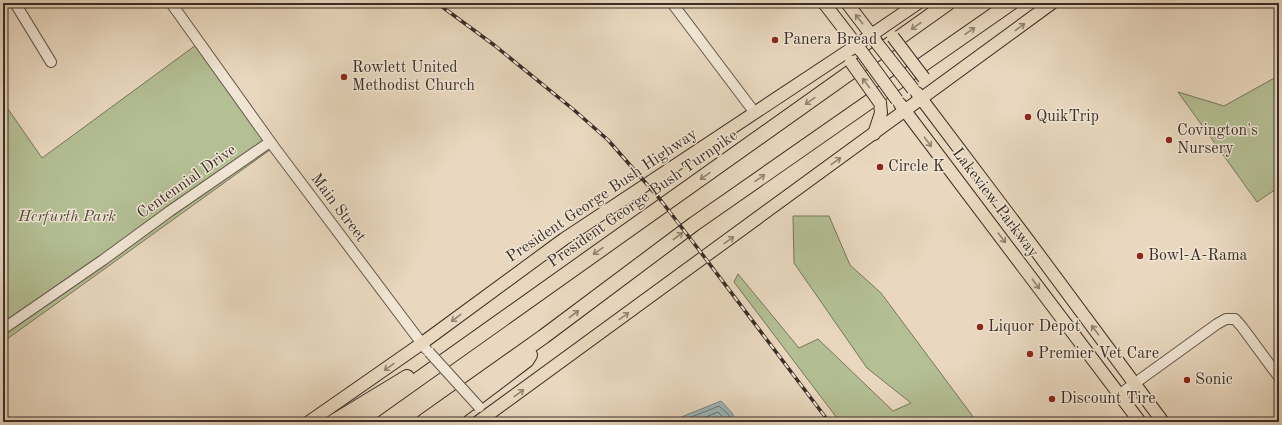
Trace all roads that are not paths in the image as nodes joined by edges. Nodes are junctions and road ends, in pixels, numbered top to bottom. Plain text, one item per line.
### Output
1 (15, 3) edge
2 (171, 3) edge
3 (672, 3) edge
4 (824, 3) edge
5 (847, 3) edge
6 (948, 3) edge
7 (1011, 3) edge
8 (1052, 3) edge
9 (913, 6) edge
10 (874, 38) junction
11 (859, 49) junction
12 (837, 59) junction
13 (51, 62) dead end
14 (953, 75) junction
15 (921, 99) junction
16 (905, 111) junction
17 (755, 113) junction
18 (874, 134) junction
19 (270, 142) junction
20 (1028, 240) junction
21 (1013, 252) junction
22 (3, 329) edge
23 (543, 337) junction
24 (425, 348) junction
25 (437, 366) junction
26 (1279, 377) edge
27 (1135, 383) junction
28 (1120, 394) junction
29 (484, 417) edge
30 (309, 422) edge
31 (333, 422) edge
32 (358, 422) edge
33 (423, 422) edge
34 (445, 422) edge
35 (1140, 422) edge
36 (1163, 422) edge

1 - 13 street
2 - 19 street, Main Street
3 - 17 street
4 - 11 main road, Lakeview Parkway
10 -> 5 main road, Lakeview Parkway
6 -> 25 highway, President George Bush Turnpike
23 -> 7 highway
14 -> 8 main road
9 - 10 main road, President George Bush Highway
9 - 14 main road, bridge
10 - 11 main road, President George Bush Highway
10 - 15 main road, Lakeview Parkway, bridge
11 - 12 main road, President George Bush Highway
11 - 16 main road, Lakeview Parkway, bridge
12 - 17 main road, President George Bush Highway
18 -> 12 main road, bridge
14 - 15 main road
15 - 16 main road
15 - 20 main road, Lakeview Parkway
16 - 18 main road
16 -> 21 main road, Lakeview Parkway
17 -> 24 main road, President George Bush Highway
29 -> 18 main road
19 - 22 street, Centennial Drive
19 - 24 street, Main Street
20 - 21 main road
27 -> 20 main road, Lakeview Parkway
21 -> 28 main road, Lakeview Parkway
23 - 33 highway
23 - 34 highway
24 - 29 street, Main Street, bridge
24 -> 30 main road, President George Bush Highway
25 - 31 highway
25 - 32 highway, President George Bush Turnpike
26 - 27 street
27 - 28 street
27 - 36 main road, Lakeview Parkway
28 - 35 main road, Lakeview Parkway

